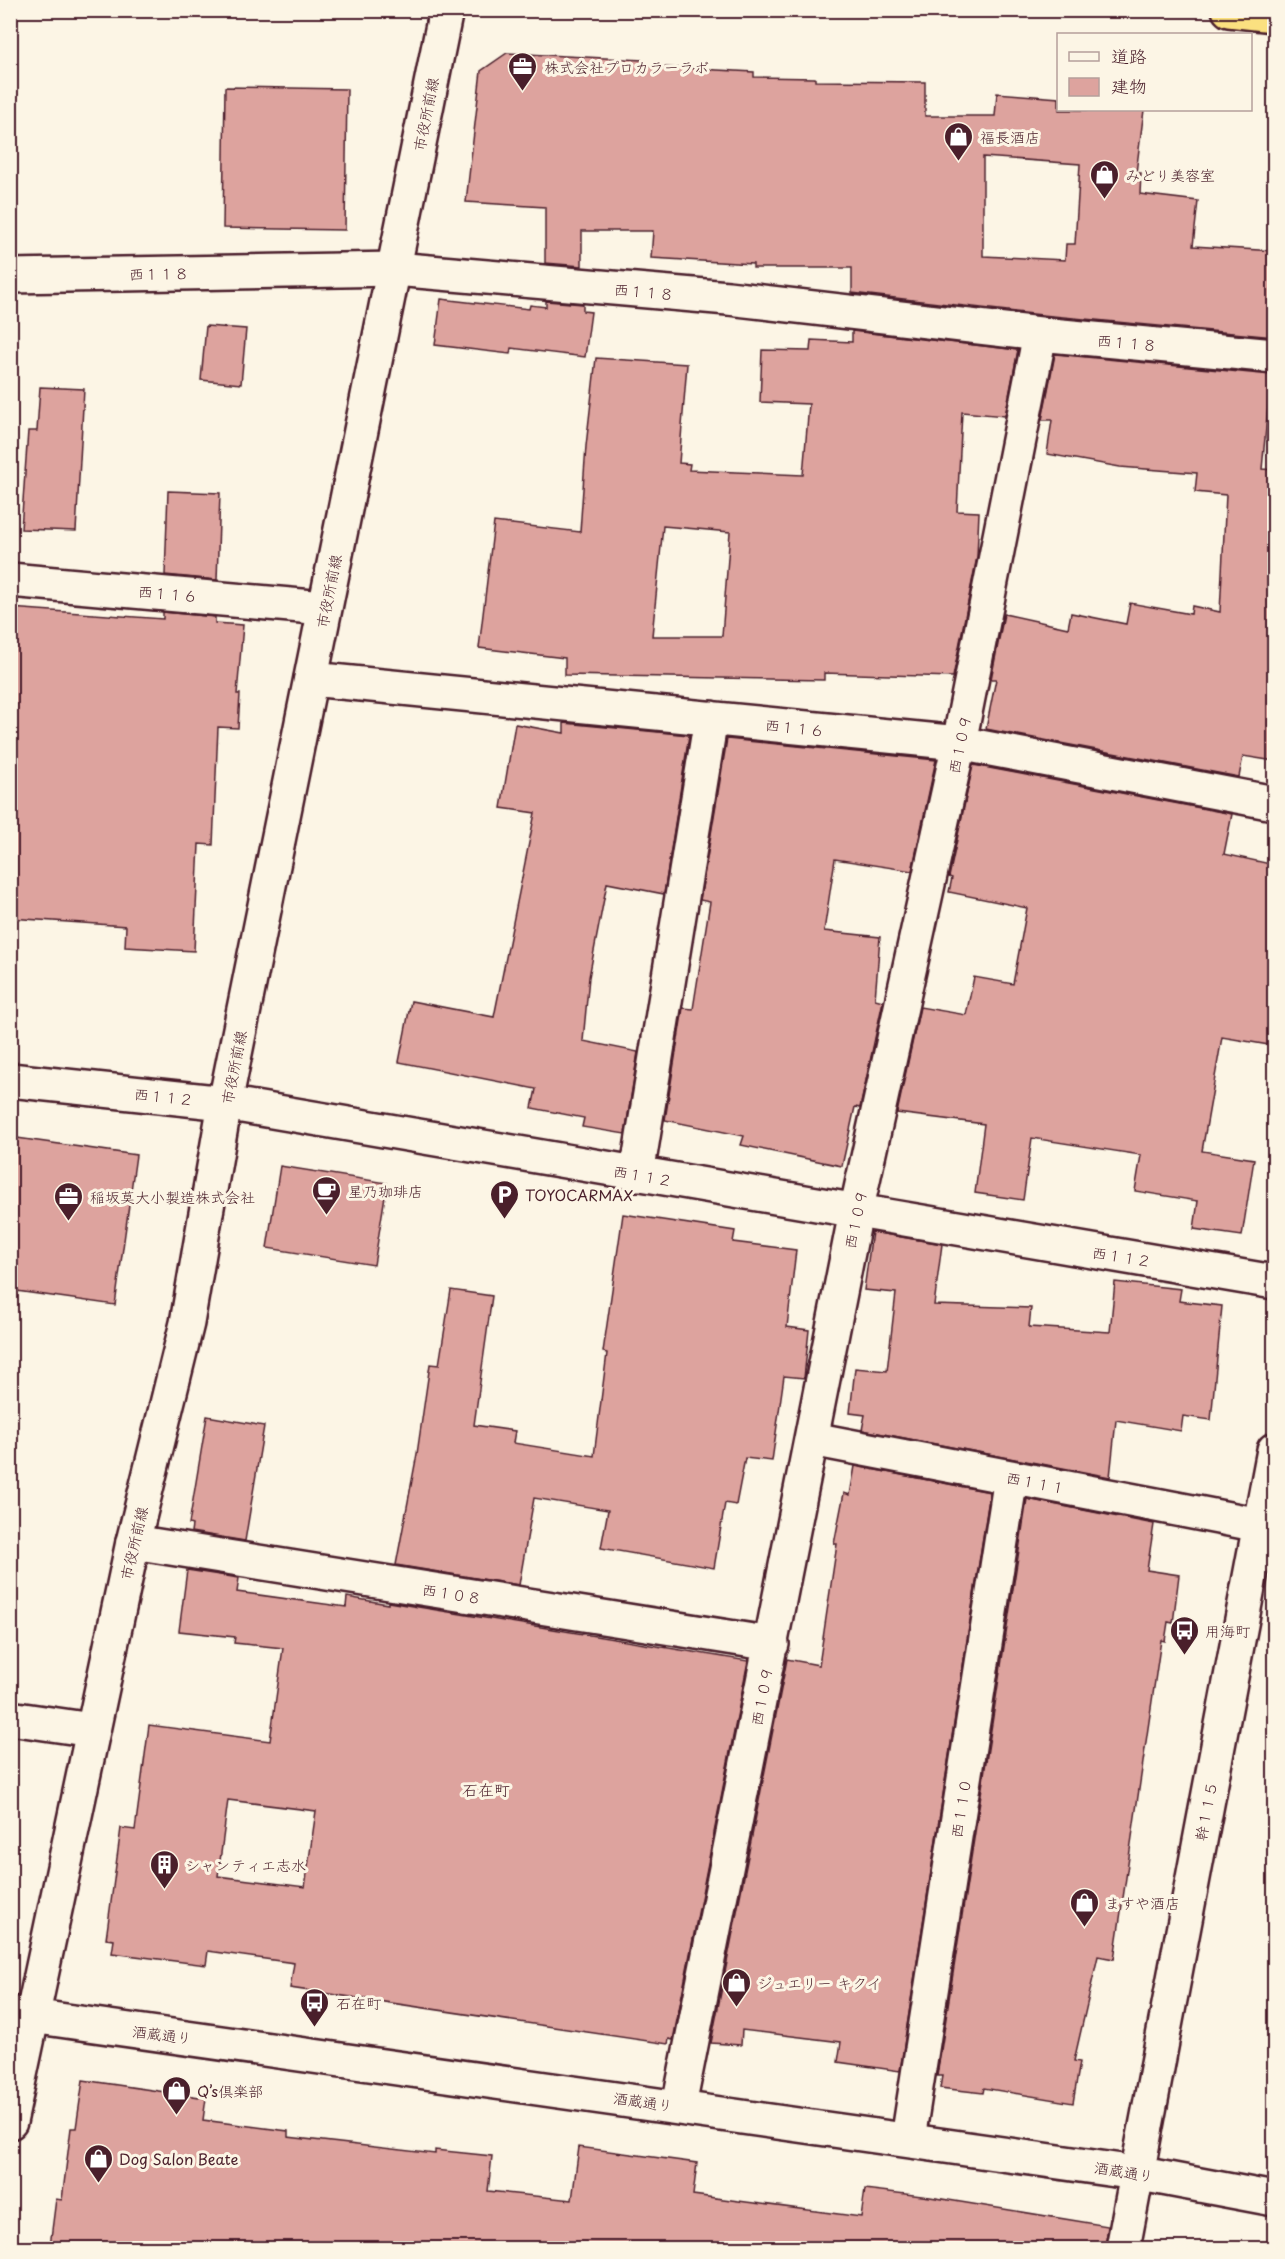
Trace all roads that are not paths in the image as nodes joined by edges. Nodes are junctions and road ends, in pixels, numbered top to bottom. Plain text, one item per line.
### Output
1 (446, 10) edge
2 (1229, 10) edge
3 (1275, 15) edge
4 (395, 269) junction
5 (10, 276) edge
6 (1040, 334) junction
7 (1275, 356) edge
8 (10, 580) edge
9 (324, 608) junction
10 (311, 679) junction
11 (711, 718) junction
12 (959, 743) junction
13 (1275, 803) edge
14 (10, 1080) edge
15 (225, 1103) junction
16 (637, 1174) junction
17 (856, 1212) junction
18 (1275, 1282) edge
19 (812, 1440) junction
20 (1275, 1450) edge
21 (1011, 1478) junction
22 (1260, 1525) junction
23 (133, 1542) junction
24 (772, 1644) junction
25 (10, 1718) edge
26 (92, 1730) junction
27 (21, 2014) edge
28 (679, 2106) junction
29 (10, 2122) edge
30 (908, 2139) junction
31 (1136, 2173) junction
32 (1275, 2199) edge
33 (1124, 2248) edge

1 - 4 street, 市役所前線
2 - 3 highway
4 - 5 street, 西１１８
4 - 6 street, 西１１８
4 - 9 street, 市役所前線
6 - 7 street, 西１１８
6 - 12 street, 西１０９
8 - 9 street, 西１１６
9 - 10 street, 市役所前線
10 - 11 street, 西１１６
10 - 15 street, 市役所前線
11 - 12 street, 西１１６
11 - 16 street
12 - 13 street, 西１１６
12 - 17 street, 西１０９
14 - 15 street, 西１１２
15 - 16 street, 西１１２
15 - 23 street, 市役所前線
16 - 17 street, 西１１２
17 - 18 street, 西１１２
17 - 19 street, 西１０９
19 - 21 street, 西１１１
19 - 24 street, 西１０９
20 - 22 street, 幹１１５
21 - 22 street, 西１１１
21 - 30 street, 西１１０
22 - 31 street, 幹１１５
23 - 24 street, 西１０８
23 - 26 street, 市役所前線
24 - 28 street, 西１０９
25 - 26 street
26 - 27 street, 市役所前線
27 - 28 street, 酒蔵通り
27 - 29 street, 市役所前線
28 - 30 street, 酒蔵通り
30 - 31 street, 酒蔵通り
31 - 32 street, 酒蔵通り
31 - 33 street, 幹１１５

